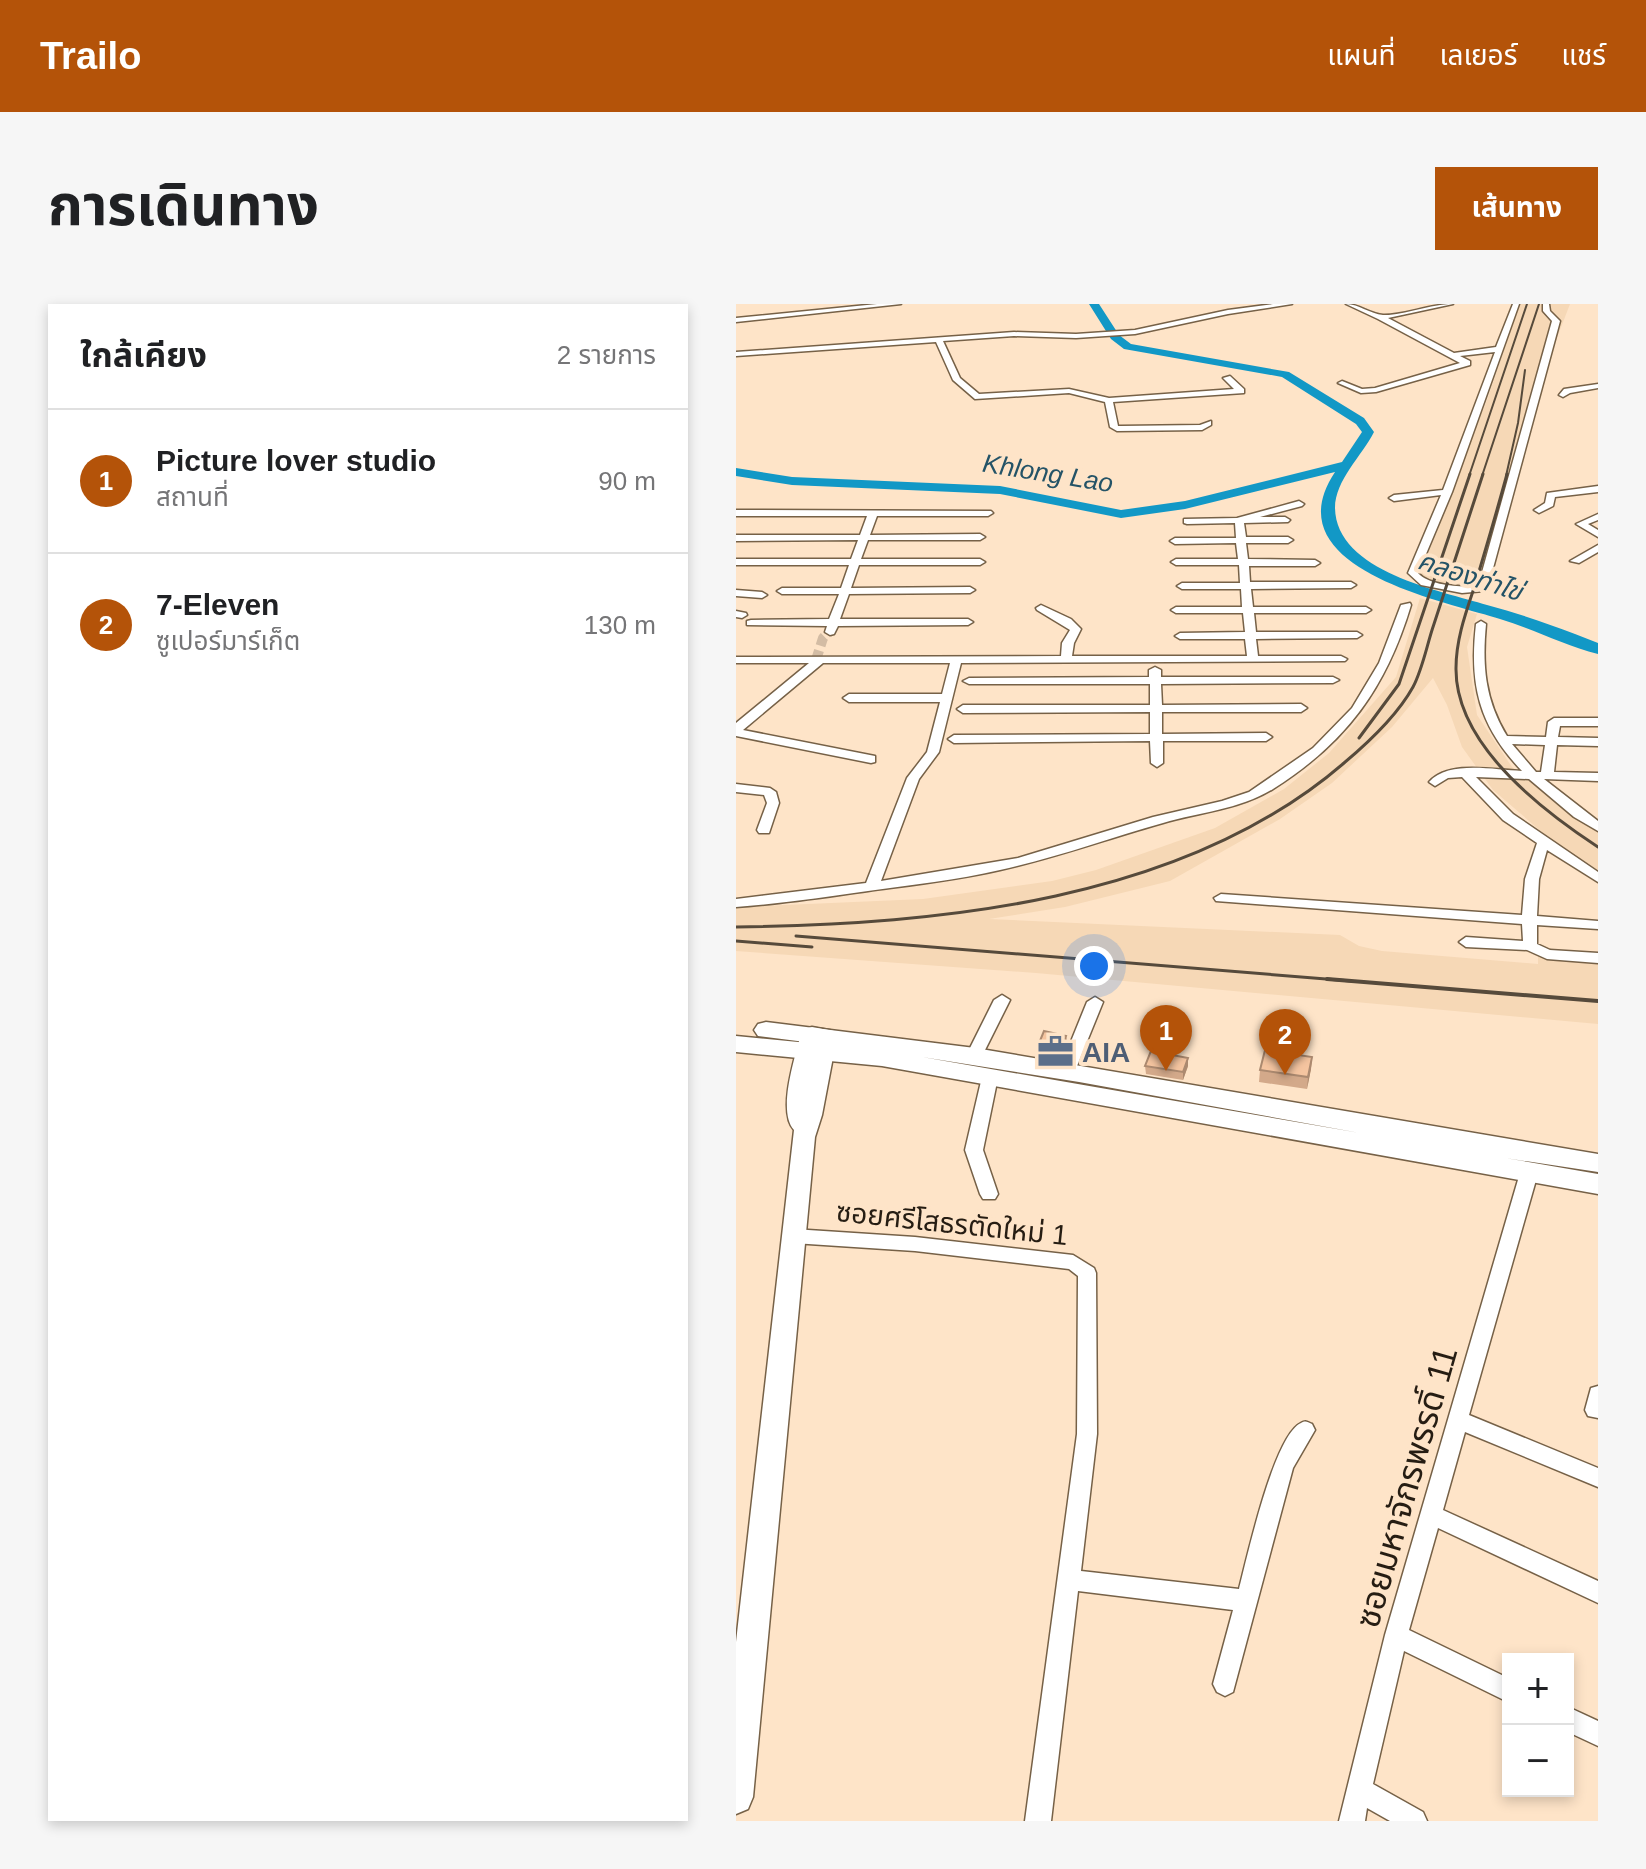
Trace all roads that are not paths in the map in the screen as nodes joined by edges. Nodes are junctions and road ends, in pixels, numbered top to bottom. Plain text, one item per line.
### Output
1 (898, 304) edge
2 (1289, 304) edge
3 (1349, 304) edge
4 (1450, 304) edge
5 (1516, 304) edge
6 (1546, 304) edge
7 (1381, 317) junction
8 (736, 320) edge
9 (939, 339) junction
10 (1501, 349) junction
11 (736, 354) edge
12 (1454, 355) junction
13 (1480, 364) junction
14 (1227, 378) dead end
15 (1342, 383) dead end
16 (1598, 386) edge
17 (1563, 395) dead end
18 (1109, 400) junction
19 (1208, 423) dead end
20 (1598, 489) edge
21 (1447, 492) junction
22 (1394, 498) dead end
23 (1299, 504) dead end
24 (1539, 510) dead end
25 (736, 513) edge
26 (873, 513) junction
27 (988, 513) dead end
28 (1598, 517) edge
29 (1239, 520) junction
30 (1285, 520) dead end
31 (1187, 521) dead end
32 (1598, 534) edge
33 (864, 537) junction
34 (980, 537) dead end
35 (736, 538) edge
36 (1241, 540) junction
37 (1288, 540) dead end
38 (1175, 541) dead end
39 (1598, 548) edge
40 (1575, 561) dead end
41 (736, 562) edge
42 (855, 562) junction
43 (980, 562) dead end
44 (1176, 562) dead end
45 (1243, 562) junction
46 (1315, 563) dead end
47 (1351, 585) dead end
48 (1182, 586) dead end
49 (1245, 586) junction
50 (970, 590) dead end
51 (782, 591) dead end
52 (845, 591) junction
53 (736, 593) edge
54 (762, 595) dead end
55 (1406, 605) dead end
56 (1041, 608) dead end
57 (1176, 610) dead end
58 (1248, 610) junction
59 (1366, 610) dead end
60 (743, 617) edge
61 (968, 622) dead end
62 (1481, 624) dead end
63 (831, 627) junction
64 (1357, 635) dead end
65 (1180, 636) dead end
66 (1250, 636) junction
67 (1253, 659) junction
68 (1341, 659) dead end
69 (736, 660) edge
70 (820, 660) junction
71 (1066, 660) junction
72 (1155, 660) junction
73 (956, 661) junction
74 (1156, 679) junction
75 (1333, 680) dead end
76 (969, 681) dead end
77 (849, 698) dead end
78 (947, 698) junction
79 (1156, 708) junction
80 (1301, 708) dead end
81 (963, 709) dead end
82 (1598, 722) edge
83 (736, 730) edge
84 (1266, 737) dead end
85 (1156, 738) junction
86 (954, 739) dead end
87 (1504, 740) junction
88 (1550, 741) junction
89 (1598, 742) edge
90 (871, 759) dead end
91 (1157, 763) dead end
92 (1465, 773) junction
93 (1530, 774) junction
94 (1547, 776) junction
95 (1598, 777) edge
96 (1435, 782) dead end
97 (736, 788) edge
98 (1591, 818) edge
99 (1598, 827) edge
100 (764, 830) dead end
101 (1544, 842) junction
102 (1598, 878) edge
103 (872, 886) junction
104 (1221, 898) dead end
105 (736, 903) edge
106 (1529, 920) junction
107 (1598, 925) edge
108 (1466, 942) dead end
109 (1530, 946) junction
110 (1598, 958) edge
111 (1002, 1000) dead end
112 (1095, 1002) dead end
113 (736, 1027) edge
114 (817, 1043) junction
115 (736, 1044) edge
116 (974, 1056) junction
117 (1067, 1071) junction
118 (990, 1077) junction
119 (1598, 1163) edge
120 (1529, 1173) junction
121 (1598, 1184) edge
122 (989, 1194) dead end
123 (793, 1236) junction
124 (1459, 1420) junction
125 (1305, 1430) dead end
126 (1598, 1478) edge
127 (1432, 1515) junction
128 (1071, 1580) junction
129 (1598, 1592) edge
130 (1246, 1601) junction
131 (1396, 1635) junction
132 (1225, 1684) dead end
133 (1502, 1687) edge
134 (1574, 1722) edge
135 (1598, 1734) edge
136 (738, 1760) edge
137 (1360, 1790) junction
138 (736, 1797) edge
139 (1038, 1821) edge
140 (1352, 1821) edge
141 (1414, 1821) edge

1 - 8 street
2 - 9 street
3 - 7 street
4 - 7 street
5 - 10 street
6 - 21 street
7 - 12 street
9 - 11 street
9 - 18 street
10 - 12 street
10 - 13 street
12 - 13 street
13 - 15 street
13 - 21 street
14 - 18 street
16 - 17 street
18 - 19 street
20 - 24 street
21 - 22 street
23 - 29 street
25 - 26 street
26 - 27 street
26 - 33 street
28 - 32 street
29 - 30 street
29 - 31 street
29 - 36 street
33 - 34 street
33 - 35 street
33 - 42 street
36 - 37 street
36 - 38 street
36 - 45 street
39 - 40 street
41 - 42 street
42 - 43 street
42 - 52 street
44 - 45 street
45 - 46 street
45 - 49 street
47 - 49 street
48 - 49 street
49 - 58 street
50 - 52 street
51 - 52 street
52 - 63 street
53 - 54 street
55 - 103 street
56 - 71 street
57 - 58 street
58 - 59 street
58 - 66 street
60 - 63 street
61 - 63 street
62 - 87 street
64 - 66 street
65 - 66 street
66 - 67 street
67 - 68 street
67 - 72 street
69 - 70 street
70 - 73 street
70 - 83 street
71 - 72 street
71 - 73 street
72 - 74 street
73 - 78 street
74 - 75 street
74 - 76 street
74 - 79 street
77 - 78 street
78 - 103 street
79 - 80 street
79 - 81 street
79 - 85 street
82 - 88 street
83 - 90 street
84 - 85 street
85 - 86 street
85 - 91 street
87 - 88 street
87 - 93 street
88 - 89 street
88 - 94 street
92 - 93 street
92 - 96 street
92 - 101 street
93 - 94 street
93 - 98 street
94 - 95 street
97 - 100 street
98 - 99 street
101 - 102 street
101 - 106 street
103 - 105 street
104 - 106 street
106 - 107 street
106 - 109 street
108 - 109 street
109 - 110 street
111 - 116 street
112 - 117 street
113 - 114 main road
114 - 115 main road
114 - 116 main road
114 - 118 main road
114 - 123 street
116 - 117 main road
117 - 119 main road
118 - 120 main road
118 - 122 street
120 - 121 main road
120 - 124 street, ซอยมหาจักรพรรดิ์ 11
123 - 128 street, ซอยศรีโสธรตัดใหม่ 1
123 - 136 street
124 - 126 street
124 - 127 street, ซอยมหาจักรพรรดิ์ 11
125 - 130 street
127 - 129 street
127 - 131 street, ซอยมหาจักรพรรดิ์ 11
128 - 130 street
128 - 139 street
130 - 132 street
131 - 133 street
131 - 137 street, ซอยมหาจักรพรรดิ์ 11
134 - 135 street
136 - 138 street
137 - 140 street, ซอยมหาจักรพรรดิ์ 11
137 - 141 street

